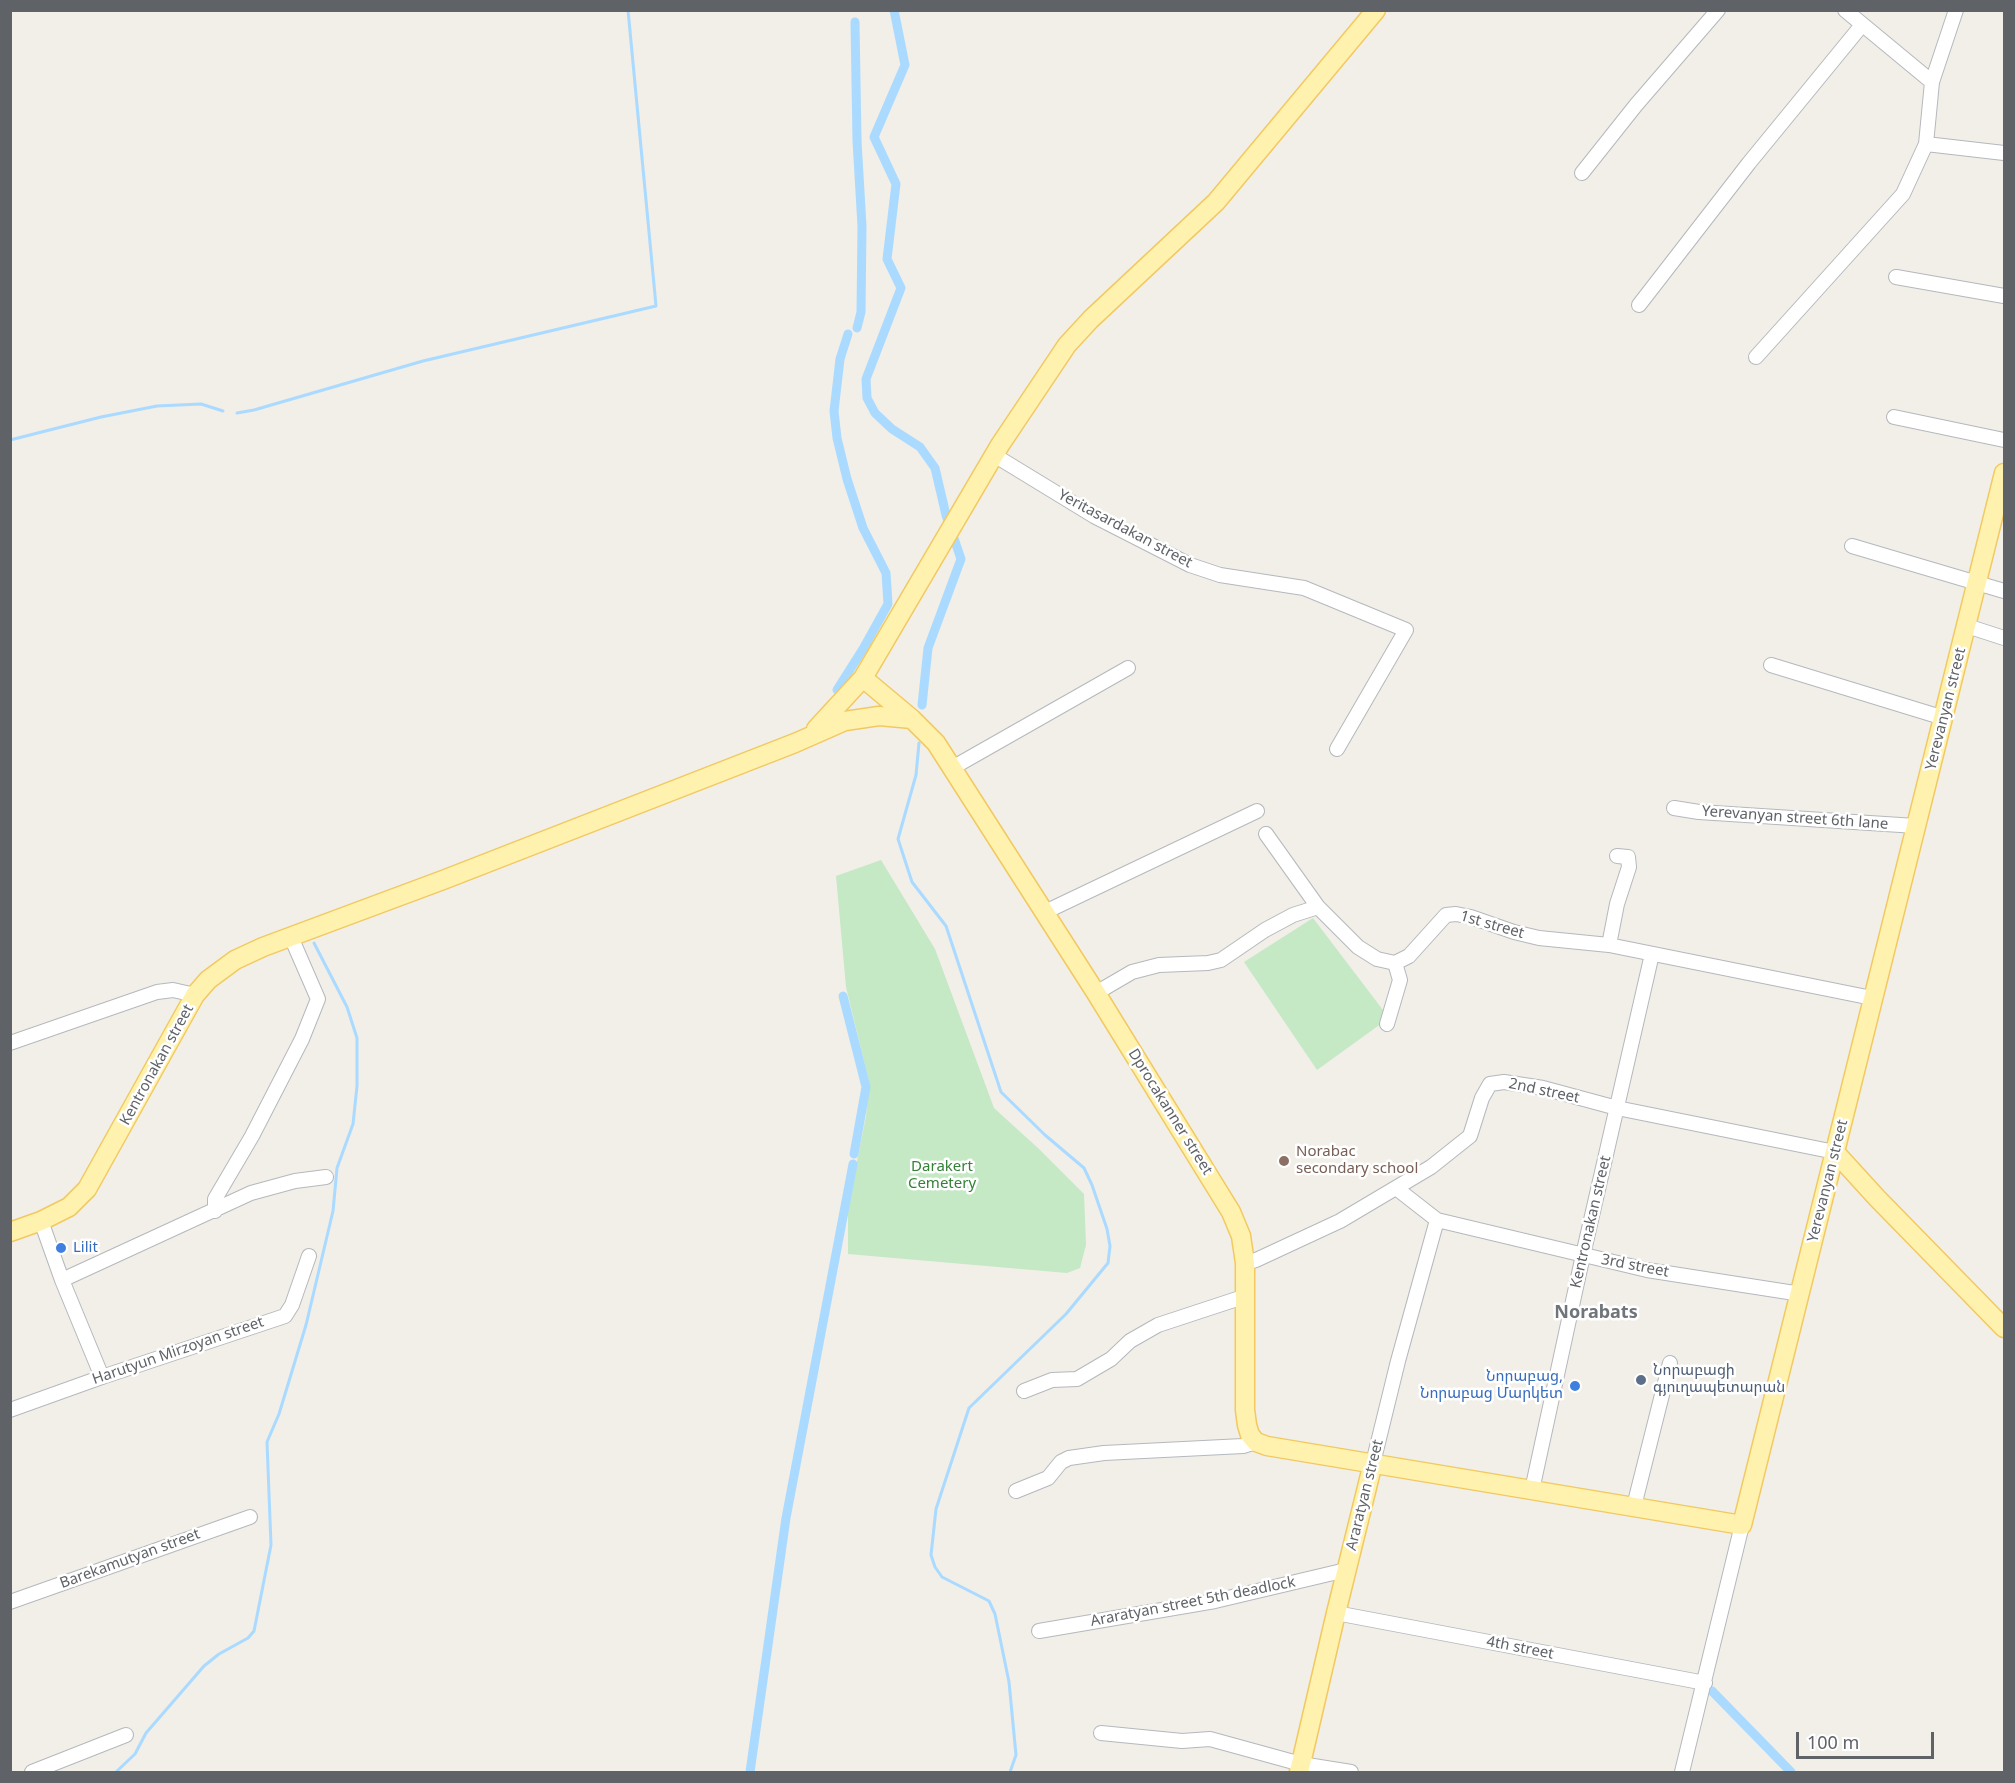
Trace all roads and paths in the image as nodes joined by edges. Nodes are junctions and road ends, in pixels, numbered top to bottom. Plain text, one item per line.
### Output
1 (1376, 10) edge
2 (1718, 10) edge
3 (1845, 10) edge
4 (1956, 10) edge
5 (1862, 25) junction
6 (1932, 82) junction
7 (1926, 144) junction
8 (2004, 153) edge
9 (1582, 173) dead end
10 (1896, 277) dead end
11 (2004, 296) edge
12 (1639, 305) dead end
13 (1756, 357) dead end
14 (1894, 417) dead end
15 (2004, 440) edge
16 (994, 455) junction
17 (2004, 473) edge
18 (1852, 546) dead end
19 (1978, 584) junction
20 (2004, 591) edge
21 (1967, 626) junction
22 (2004, 638) edge
23 (1771, 665) dead end
24 (1128, 668) dead end
25 (863, 678) junction
26 (912, 718) junction
27 (1944, 718) junction
28 (811, 735) junction
29 (1337, 749) dead end
30 (952, 768) junction
31 (1674, 808) dead end
32 (1257, 811) dead end
33 (1916, 826) junction
34 (1266, 834) dead end
35 (1617, 856) dead end
36 (1318, 907) junction
37 (1045, 912) junction
38 (291, 937) junction
39 (1609, 945) junction
40 (1652, 954) junction
41 (1395, 963) junction
42 (1096, 993) junction
43 (195, 995) junction
44 (1872, 998) junction
45 (1387, 1024) dead end
46 (10, 1043) edge
47 (1617, 1108) junction
48 (1835, 1152) junction
49 (326, 1177) dead end
50 (1396, 1188) junction
51 (215, 1211) junction
52 (1437, 1220) junction
53 (41, 1221) junction
54 (10, 1232) edge
55 (1583, 1255) junction
56 (309, 1257) dead end
57 (1245, 1263) junction
58 (62, 1280) junction
59 (1801, 1294) junction
60 (1246, 1298) junction
61 (2004, 1328) edge
62 (1670, 1363) dead end
63 (102, 1377) junction
64 (1024, 1391) dead end
65 (10, 1410) edge
66 (1256, 1442) junction
67 (1373, 1463) junction
68 (1532, 1490) junction
69 (1016, 1491) dead end
70 (1634, 1506) junction
71 (250, 1517) dead end
72 (1742, 1525) junction
73 (1346, 1570) junction
74 (10, 1602) edge
75 (1335, 1613) junction
76 (1039, 1632) dead end
77 (1705, 1683) junction
78 (1101, 1733) dead end
79 (126, 1735) dead end
80 (1300, 1768) edge
81 (32, 1773) edge
82 (1351, 1773) edge
83 (1682, 1773) edge

1 - 16 main road
2 - 9 street
3 - 5 street
4 - 6 street
5 - 6 street
5 - 12 street
6 - 7 street
7 - 8 street
7 - 13 street
10 - 11 street
14 - 15 street
16 - 25 main road
16 - 29 street, Yeritasardakan street
17 - 19 main road, Yerevanyan street
18 - 19 street
19 - 20 street
19 - 21 main road, Yerevanyan street
21 - 22 street
21 - 27 main road, Yerevanyan street
23 - 27 street
24 - 30 street
25 - 26 main road, Dprocakanner street
25 - 28 main road
26 - 28 main road, Kentronakan street
26 - 30 main road, Dprocakanner street
27 - 33 main road, Yerevanyan street
28 - 38 main road, Kentronakan street
30 - 37 main road, Dprocakanner street
31 - 33 street, Yerevanyan street 6th lane
32 - 37 street
33 - 44 main road, Yerevanyan street
34 - 36 street
35 - 39 street
36 - 41 street
36 - 42 street
37 - 42 main road, Dprocakanner street
38 - 43 main road, Kentronakan street
38 - 51 street
39 - 40 street, 1st street
39 - 41 street, 1st street
40 - 44 street, 1st street
40 - 47 street, Kentronakan street
41 - 45 street
42 - 57 main road, Dprocakanner street
43 - 46 street
43 - 53 main road, Kentronakan street
44 - 48 main road, Yerevanyan street
47 - 48 street, 2nd street
47 - 50 street, 2nd street
47 - 55 street, Kentronakan street
48 - 59 main road, Yerevanyan street
48 - 61 main road
49 - 51 street
50 - 52 street
50 - 57 street, 2nd street
51 - 58 street
52 - 55 street, 3rd street
52 - 67 street, Araratyan street
53 - 54 main road, Kentronakan street
53 - 58 street
55 - 59 street, 3rd street
55 - 68 street, Kentronakan street
56 - 63 street, Harutyun Mirzoyan street
57 - 60 main road, Dprocakanner street
58 - 63 street
59 - 72 main road, Yerevanyan street
60 - 64 street
60 - 66 main road, Dprocakanner street
62 - 70 street
63 - 65 street, Harutyun Mirzoyan street
66 - 67 main road
66 - 69 street
67 - 68 main road
67 - 73 main road, Araratyan street
68 - 70 main road
70 - 72 main road
71 - 74 street, Barekamutyan street
72 - 77 street
73 - 75 main road, Araratyan street
73 - 76 street, Araratyan street 5th deadlock
75 - 77 street, 4th street
75 - 80 main road, Araratyan street
77 - 83 street
78 - 80 street
79 - 81 street
80 - 82 street

